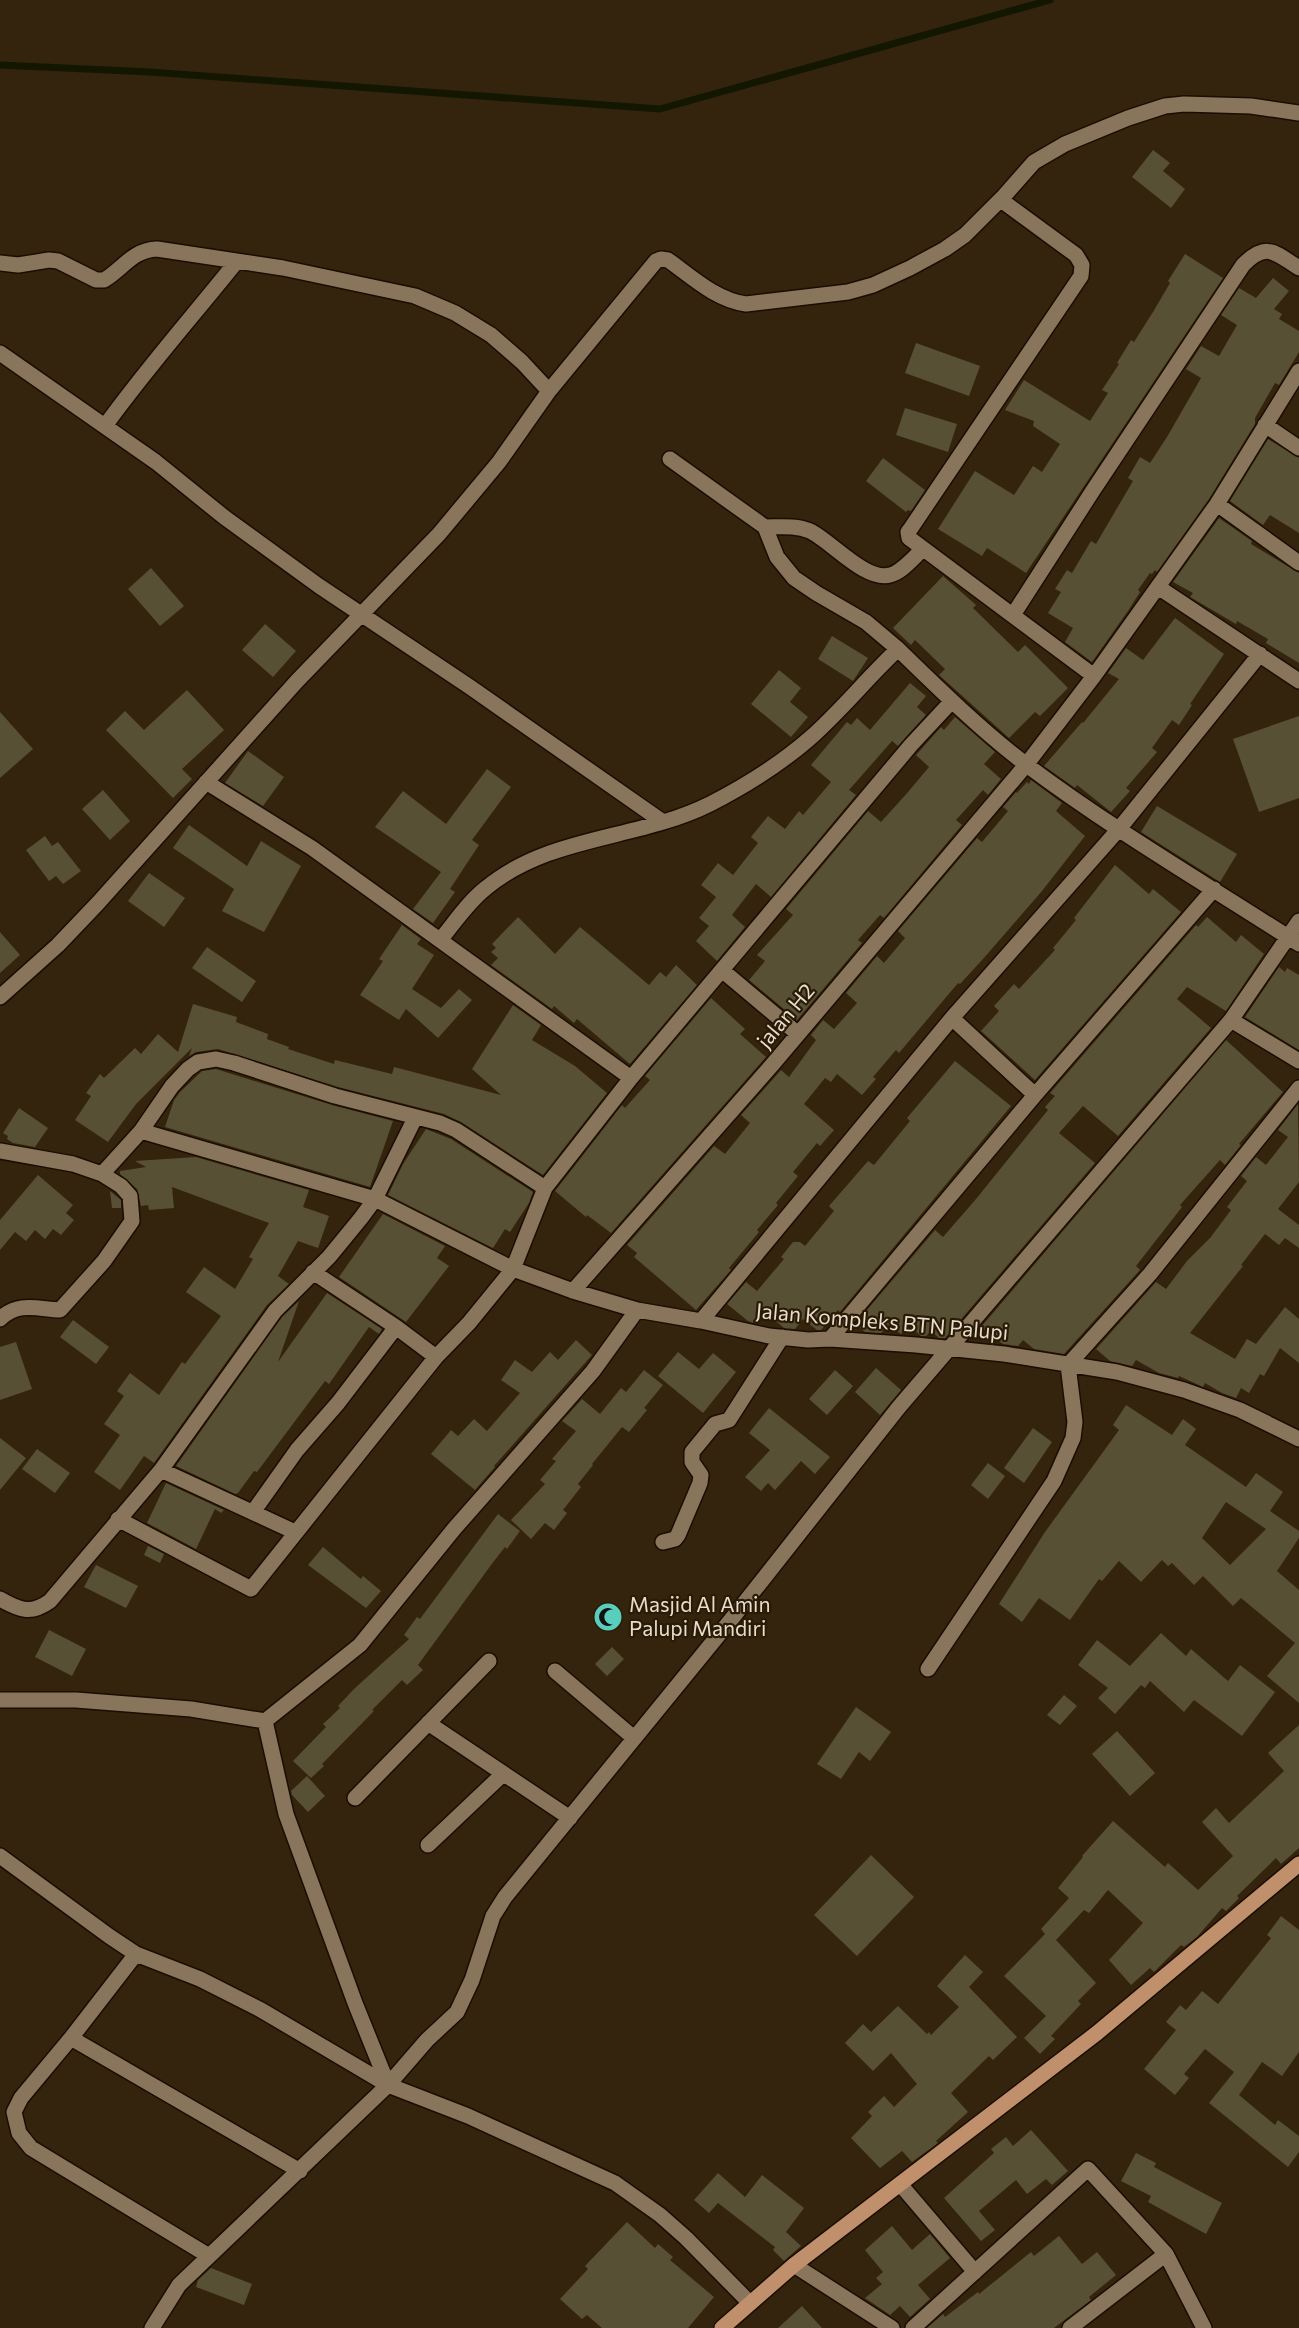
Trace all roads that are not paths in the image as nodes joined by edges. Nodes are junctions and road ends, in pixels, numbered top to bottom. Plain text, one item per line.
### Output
1 (1299, 114) edge
2 (1001, 200) junction
3 (237, 261) junction
4 (0, 263) edge
5 (1299, 268) edge
6 (0, 353) edge
7 (1299, 371) edge
8 (549, 391) junction
9 (1265, 425) junction
10 (105, 426) junction
11 (1299, 448) edge
12 (670, 459) dead end
13 (1217, 504) junction
14 (765, 527) junction
15 (923, 549) junction
16 (1299, 563) edge
17 (1158, 587) junction
18 (362, 614) junction
19 (1013, 615) junction
20 (898, 649) junction
21 (1260, 654) junction
22 (1095, 676) junction
23 (1299, 681) edge
24 (952, 701) junction
25 (1026, 765) junction
26 (206, 782) junction
27 (663, 822) junction
28 (1119, 829) junction
29 (1214, 889) junction
30 (1299, 921) edge
31 (441, 939) junction
32 (1294, 940) edge
33 (723, 971) junction
34 (0, 997) edge
35 (952, 1018) junction
36 (1231, 1020) junction
37 (798, 1034) junction
38 (1299, 1061) edge
39 (631, 1078) junction
40 (1299, 1088) edge
41 (1035, 1095) junction
42 (415, 1118) junction
43 (141, 1131) junction
44 (0, 1151) edge
45 (102, 1173) junction
46 (545, 1188) junction
47 (375, 1199) junction
48 (513, 1269) junction
49 (313, 1272) junction
50 (573, 1291) junction
51 (637, 1310) junction
52 (0, 1319) edge
53 (701, 1321) junction
54 (396, 1327) junction
55 (782, 1337) junction
56 (830, 1339) junction
57 (948, 1348) junction
58 (436, 1357) junction
59 (1068, 1365) junction
60 (1299, 1439) edge
61 (161, 1470) junction
62 (253, 1512) junction
63 (118, 1519) junction
64 (295, 1532) junction
65 (663, 1542) dead end
66 (0, 1599) edge
67 (489, 1660) dead end
68 (928, 1669) dead end
69 (555, 1671) dead end
70 (0, 1700) edge
71 (265, 1721) junction
72 (428, 1724) junction
73 (634, 1738) junction
74 (503, 1774) junction
75 (355, 1798) dead end
76 (570, 1818) junction
77 (429, 1845) dead end
78 (0, 1856) edge
79 (1299, 1864) edge
80 (136, 1953) junction
81 (71, 2038) junction
82 (388, 2085) junction
83 (300, 2170) junction
84 (900, 2184) junction
85 (1166, 2254) junction
86 (210, 2256) junction
87 (794, 2265) junction
88 (975, 2272) junction
89 (750, 2303) junction
90 (152, 2328) edge
91 (722, 2328) edge
92 (889, 2328) edge
93 (914, 2328) edge
94 (1070, 2328) edge
95 (1203, 2328) edge

1 - 2 street
2 - 8 street
2 - 15 street
3 - 4 street
3 - 8 street
3 - 10 street
5 - 19 street
6 - 10 street
7 - 9 street, jalan H2
8 - 18 street
9 - 11 street
9 - 13 street, jalan H2
10 - 18 street
12 - 14 street
13 - 16 street
13 - 17 street, jalan H2
14 - 15 street
14 - 20 street
15 - 19 street
17 - 21 street
17 - 22 street, jalan H2
18 - 26 street
18 - 27 street
19 - 22 street
20 - 24 street
20 - 27 street
21 - 23 street
21 - 28 street
22 - 25 street, jalan H2
24 - 25 street
24 - 33 street
25 - 28 street
25 - 37 street, jalan H2
26 - 31 street
26 - 34 street
27 - 31 street
28 - 29 street
28 - 35 street
29 - 32 street
29 - 41 street
30 - 32 street
31 - 39 street
32 - 36 street
33 - 37 street
33 - 39 street
35 - 41 street
35 - 53 street
36 - 38 street
36 - 57 street
37 - 50 street, jalan H2
39 - 46 street
40 - 59 street
41 - 56 street
42 - 43 street
42 - 46 street
42 - 47 street
43 - 45 street
43 - 47 street, Jalan Kompleks BTN Palupi
44 - 45 street
45 - 52 street
46 - 48 street
47 - 48 street, Jalan Kompleks BTN Palupi
47 - 49 street
48 - 50 street, Jalan Kompleks BTN Palupi
48 - 58 street
49 - 54 street
49 - 61 street
50 - 51 street, Jalan Kompleks BTN Palupi
51 - 53 street, Jalan Kompleks BTN Palupi
51 - 71 street
53 - 55 street, Jalan Kompleks BTN Palupi
54 - 58 street
54 - 62 street
55 - 56 street, Jalan Kompleks BTN Palupi
55 - 65 street
56 - 57 street, Jalan Kompleks BTN Palupi
57 - 59 street, Jalan Kompleks BTN Palupi
57 - 73 street
58 - 64 street
59 - 60 street, Jalan Kompleks BTN Palupi
59 - 68 street
61 - 62 street
61 - 63 street
62 - 64 street
63 - 64 street
63 - 66 street
67 - 72 street
69 - 73 street
70 - 71 street
71 - 82 street
72 - 74 street
72 - 75 street
73 - 76 street
74 - 76 street
74 - 77 street
76 - 82 street
78 - 80 street
79 - 84 main road
80 - 81 street
80 - 82 street
81 - 83 street
81 - 86 street
82 - 83 street
82 - 89 street
83 - 86 street
84 - 87 main road
84 - 88 street
85 - 88 street
85 - 94 street
85 - 95 street
86 - 90 street
87 - 89 main road
87 - 92 street
88 - 93 street
89 - 91 main road

